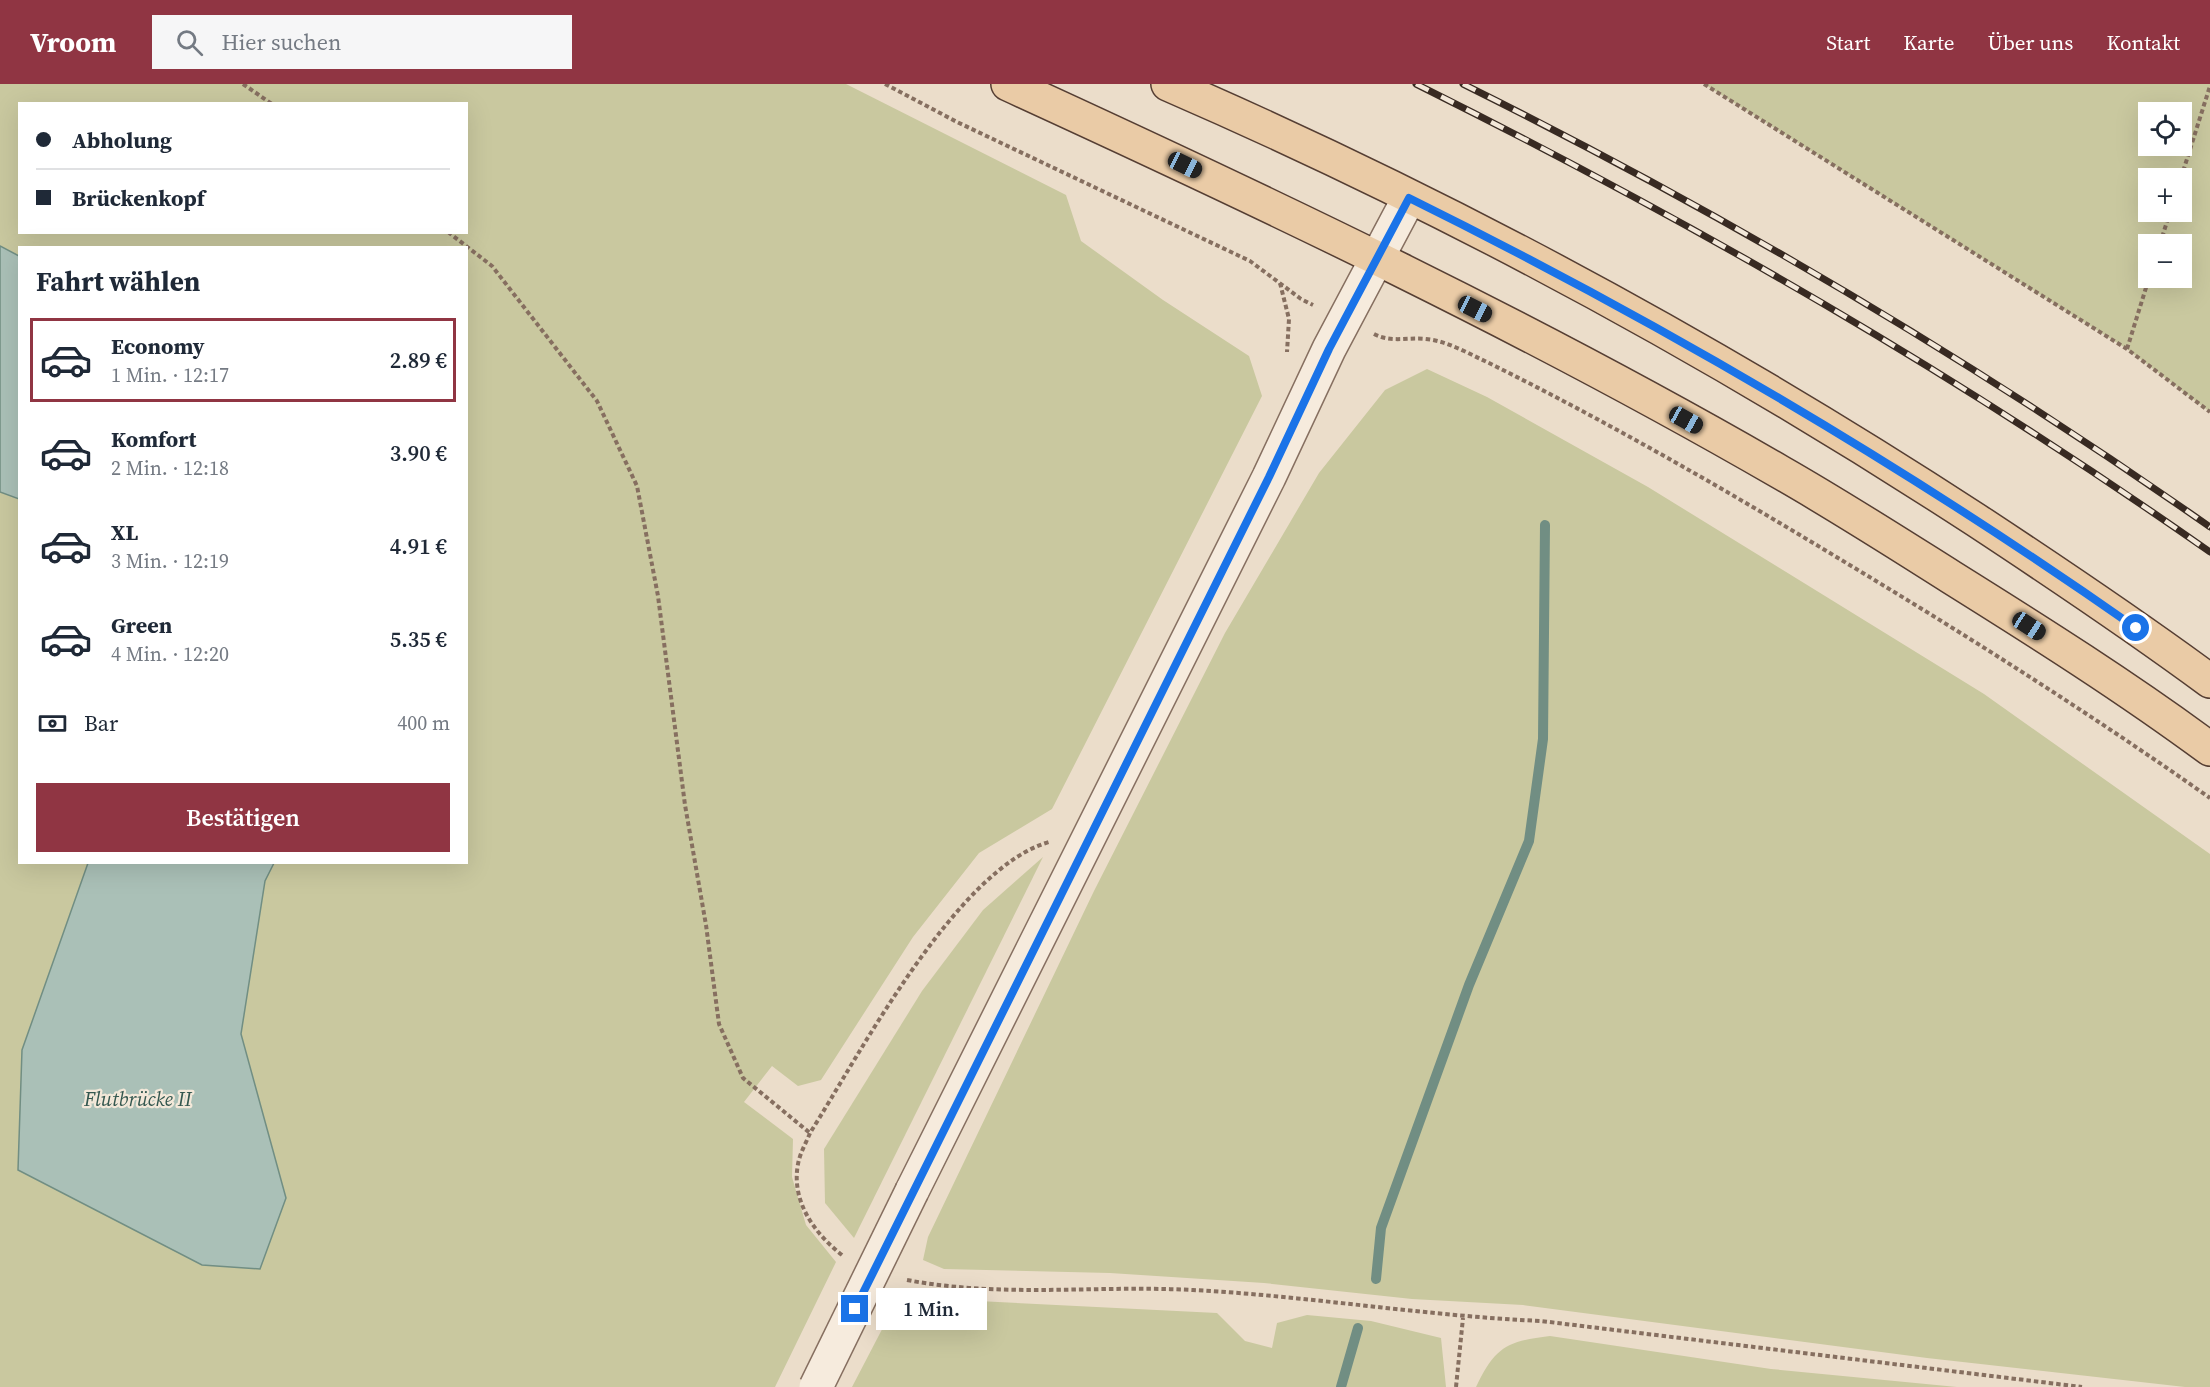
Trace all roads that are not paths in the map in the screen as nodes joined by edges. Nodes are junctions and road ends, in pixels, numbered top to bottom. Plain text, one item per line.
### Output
1 (1008, 84) edge
2 (1168, 84) edge
3 (1409, 198) junction
4 (1378, 259) junction
5 (2210, 681) edge
6 (2210, 749) edge
7 (816, 1387) edge

1 - 4 main road
2 - 3 main road
3 - 4 street
3 - 5 main road
4 - 6 main road
4 - 7 street, bridge

